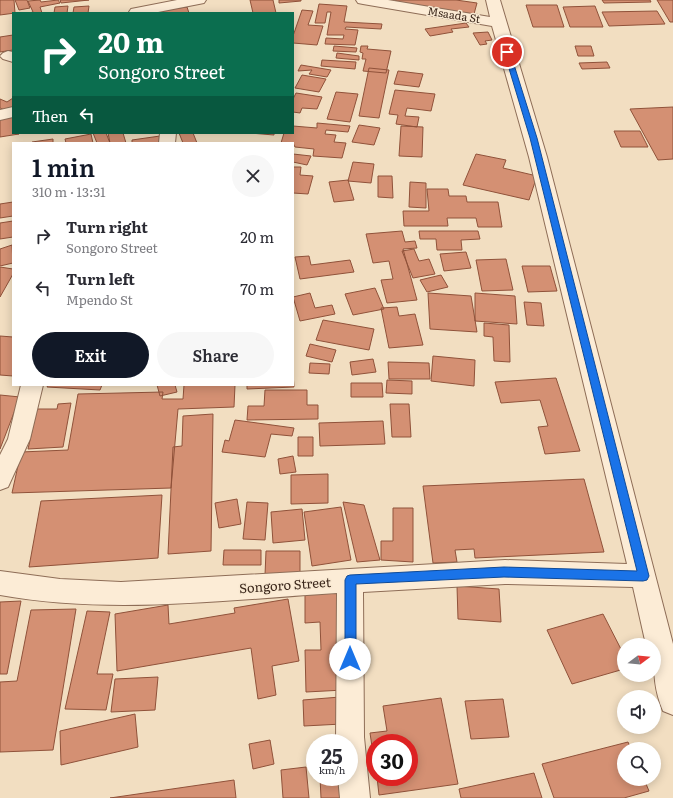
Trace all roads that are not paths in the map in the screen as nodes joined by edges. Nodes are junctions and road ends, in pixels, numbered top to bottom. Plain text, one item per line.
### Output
1 (199, 0) edge
2 (363, 0) edge
3 (493, 0) edge
4 (136, 8) edge
5 (498, 22) junction
6 (12, 112) edge
7 (0, 116) edge
8 (32, 386) edge
9 (0, 480) edge
10 (643, 576) junction
11 (350, 580) junction
12 (0, 583) edge
13 (673, 701) edge
14 (354, 798) edge

1 - 4 street
2 - 5 street, Msaada St
3 - 5 street
5 - 10 street
6 - 7 street
8 - 9 street
10 - 11 street, Songoro Street
10 - 13 street
11 - 12 street, Songoro Street
11 - 14 street

